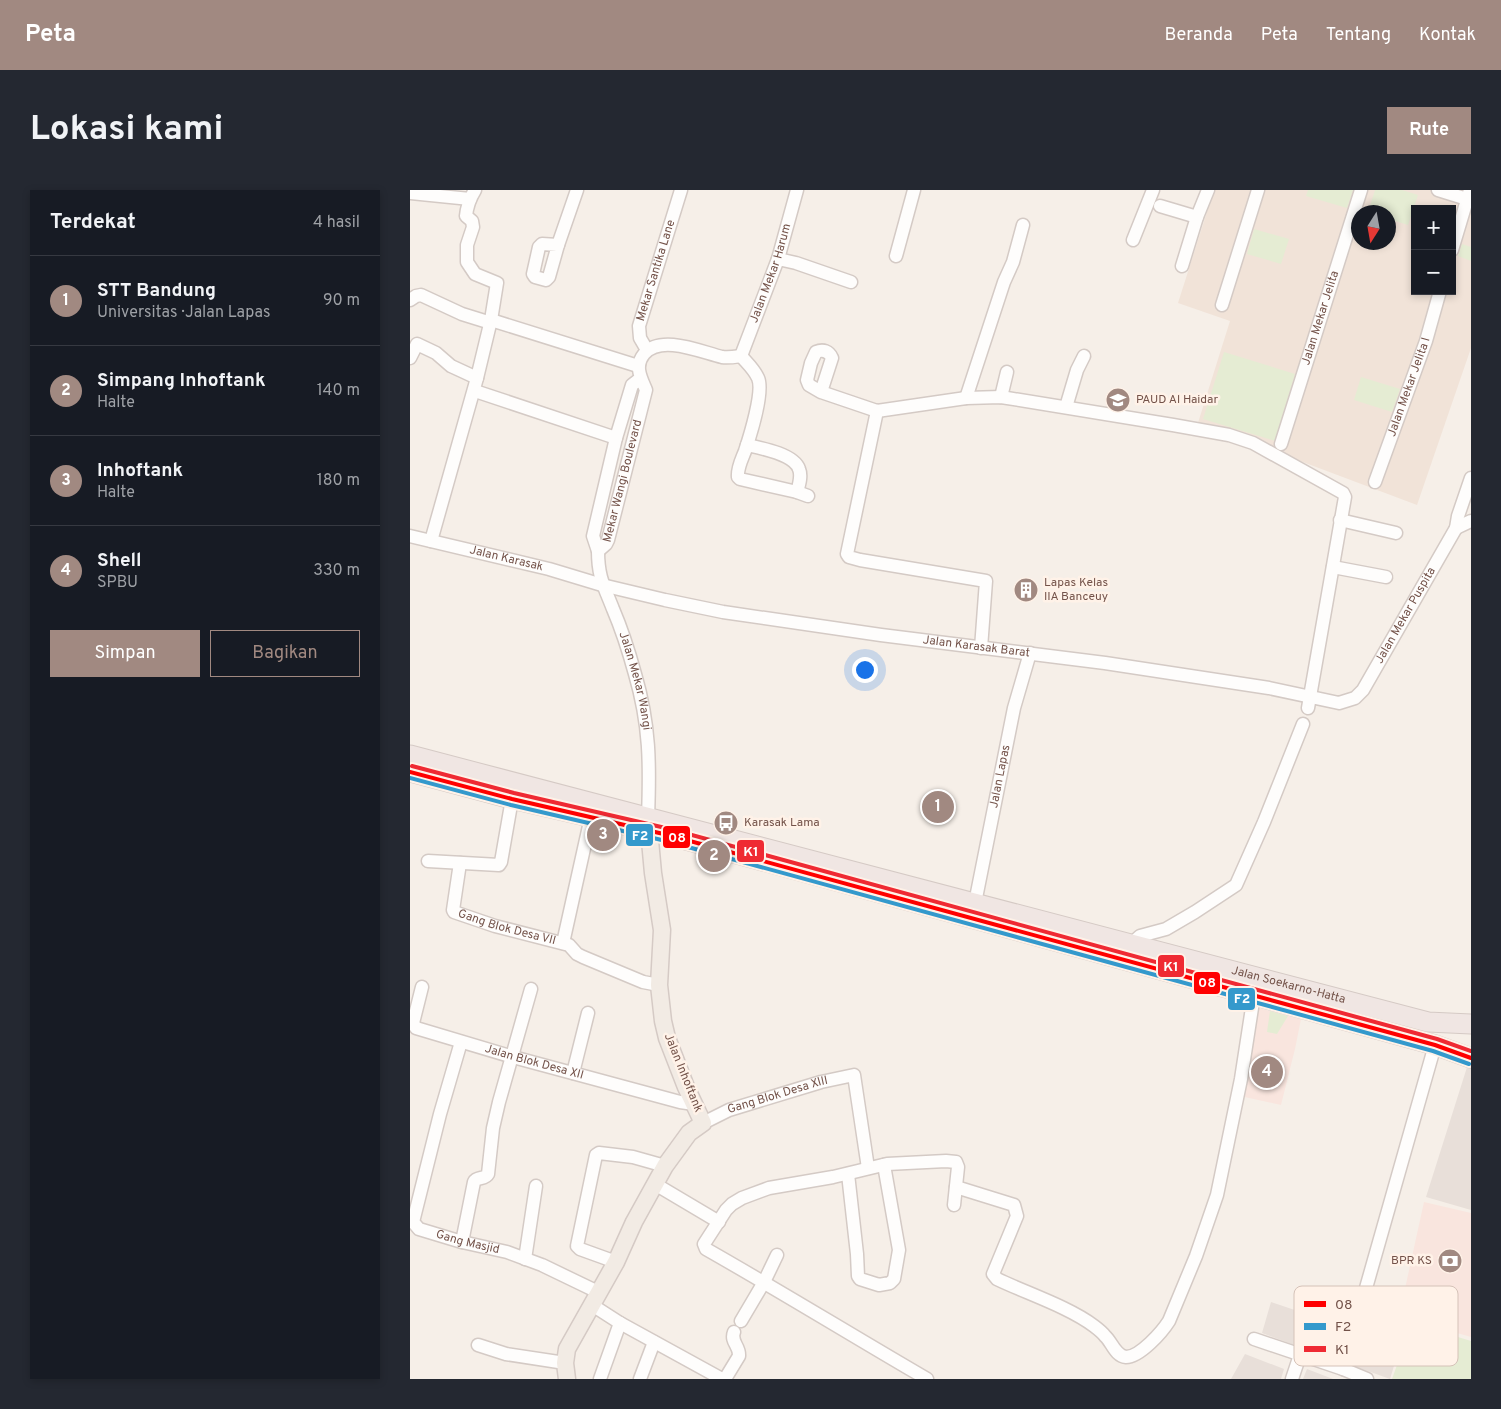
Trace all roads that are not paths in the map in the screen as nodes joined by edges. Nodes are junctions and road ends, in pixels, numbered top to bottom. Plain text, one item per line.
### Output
1 (577, 190) edge
2 (681, 190) edge
3 (797, 190) edge
4 (914, 190) edge
5 (1153, 190) edge
6 (1208, 190) edge
7 (1258, 190) edge
8 (1361, 190) edge
9 (1438, 190) edge
10 (410, 193) edge
11 (472, 194) edge
12 (1468, 195) edge
13 (1160, 206) dead end
14 (1197, 218) junction
15 (1023, 225) dead end
16 (1456, 236) edge
17 (1133, 240) dead end
18 (558, 245) dead end
19 (896, 256) dead end
20 (778, 259) junction
21 (1182, 266) dead end
22 (851, 282) dead end
23 (1439, 295) edge
24 (410, 300) edge
25 (1222, 306) dead end
26 (491, 322) junction
27 (647, 350) junction
28 (741, 356) junction
29 (1084, 356) dead end
30 (410, 358) edge
31 (640, 372) junction
32 (1007, 372) dead end
33 (477, 378) junction
34 (478, 392) dead end
35 (821, 392) dead end
36 (1001, 397) junction
37 (966, 398) junction
38 (1066, 407) junction
39 (877, 412) junction
40 (616, 438) junction
41 (1282, 444) dead end
42 (747, 445) junction
43 (1471, 478) edge
44 (1374, 482) dead end
45 (1340, 520) junction
46 (1471, 520) edge
47 (1457, 522) junction
48 (596, 523) junction
49 (610, 528) junction
50 (1396, 533) dead end
51 (410, 536) edge
52 (431, 541) junction
53 (598, 551) junction
54 (1333, 567) junction
55 (1386, 576) dead end
56 (602, 585) junction
57 (981, 648) junction
58 (1030, 653) junction
59 (1352, 700) joint
60 (1310, 702) junction
61 (1303, 724) dead end
62 (410, 755) edge
63 (410, 772) edge
64 (512, 799) junction
65 (591, 817) junction
66 (649, 824) junction
67 (428, 861) dead end
68 (460, 863) junction
69 (975, 903) junction
70 (563, 943) junction
71 (1131, 953) junction
72 (659, 985) junction
73 (422, 988) dead end
74 (531, 989) dead end
75 (1254, 995) junction
76 (588, 1013) dead end
77 (1428, 1022) junction
78 (1471, 1024) edge
79 (1471, 1033) edge
80 (461, 1042) junction
81 (1435, 1045) junction
82 (1471, 1053) edge
83 (513, 1057) junction
84 (1471, 1058) edge
85 (573, 1073) junction
86 (694, 1104) junction
87 (703, 1123) junction
88 (884, 1165) junction
89 (665, 1166) junction
90 (868, 1168) junction
91 (848, 1174) junction
92 (655, 1184) junction
93 (536, 1186) dead end
94 (956, 1187) junction
95 (954, 1205) dead end
96 (719, 1222) junction
97 (462, 1242) junction
98 (777, 1255) dead end
99 (526, 1259) junction
100 (616, 1262) junction
101 (764, 1282) junction
102 (1367, 1286) edge
103 (596, 1303) junction
104 (741, 1321) dead end
105 (620, 1324) junction
106 (734, 1332) dead end
107 (1254, 1339) dead end
108 (654, 1342) junction
109 (478, 1345) dead end
110 (1294, 1353) edge
111 (1296, 1366) edge
112 (1334, 1366) edge
113 (1344, 1366) edge
114 (1343, 1369) junction
115 (566, 1371) edge
116 (600, 1379) edge
117 (640, 1379) edge
118 (723, 1379) edge
119 (927, 1379) edge
120 (1292, 1379) edge
121 (1367, 1379) edge

1 - 18 street
2 - 27 street, Mekar Santika Lane
3 - 20 street, Jalan Mekar Harum
4 - 19 street
5 - 17 street
6 - 14 street
7 - 25 street
8 - 41 street, Jalan Mekar Jelita
9 - 12 street
10 - 11 street
11 - 26 street
12 - 16 street
13 - 14 street
14 - 21 street
15 - 37 street
20 - 22 street
20 - 28 street, Jalan Mekar Harum
23 - 44 street, Jalan Mekar Jelita I
24 - 26 street
26 - 31 street
26 - 33 street
27 - 28 street
27 - 31 street, Mekar Wangi Boulevard
28 - 42 street
29 - 38 street
30 - 33 street
31 - 40 street, Mekar Wangi Boulevard
31 - 49 street, Mekar Wangi Boulevard
32 - 36 street
33 - 52 street
34 - 40 street
35 - 39 street
36 - 37 street
36 - 38 street
37 - 39 street
38 - 45 street
39 - 57 street
40 - 48 street, Mekar Wangi Boulevard
42 - 42 street
43 - 47 street, Jalan Mekar Puspita
45 - 50 street
45 - 54 street
46 - 47 street
47 - 59 street, Jalan Mekar Puspita
48 - 49 street
48 - 53 street, Mekar Wangi Boulevard
49 - 53 street, Mekar Wangi Boulevard
51 - 52 street, Jalan Karasak
52 - 56 street, Jalan Karasak
53 - 56 street, Jalan Mekar Wangi
54 - 55 street
54 - 60 street
56 - 57 street, Jalan Karasak Barat
56 - 66 street, Jalan Mekar Wangi
57 - 58 street, Jalan Karasak Barat
58 - 60 street, Jalan Karasak Barat
58 - 69 street, Jalan Lapas
59 - 60 street, Jalan Karasak Barat
61 - 71 street
62 - 66 highway, Jalan Soekarno-Hatta
63 - 64 highway, Jalan Soekarno-Hatta
64 - 65 highway, Jalan Soekarno-Hatta
64 - 68 street
65 - 66 highway, Jalan Soekarno-Hatta
65 - 70 street
66 - 69 highway, Jalan Soekarno-Hatta
66 - 71 highway, Jalan Soekarno-Hatta
66 - 72 main road, Jalan Inhoftank
67 - 68 street
68 - 70 street, Gang Blok Desa VII
69 - 71 highway, Jalan Soekarno-Hatta
70 - 72 street, Gang Blok Desa VII
71 - 75 highway, Jalan Soekarno-Hatta
71 - 77 highway, Jalan Soekarno-Hatta
72 - 86 main road, Jalan Inhoftank
73 - 80 street, Jalan Blok Desa XII
74 - 83 street
75 - 81 highway, Jalan Soekarno-Hatta
75 - 94 street
76 - 85 street
77 - 78 highway, Jalan Soekarno-Hatta
77 - 79 highway
80 - 83 street, Jalan Blok Desa XII
80 - 97 street, Gang Masjid
81 - 82 highway
81 - 84 highway, Jalan Soekarno-Hatta
81 - 102 street
83 - 85 street, Jalan Blok Desa XII
83 - 97 street
85 - 86 street, Jalan Blok Desa XII
86 - 87 main road, Jalan Inhoftank
87 - 89 main road, Jalan Inhoftank
87 - 90 street, Gang Blok Desa XIII
88 - 90 street
88 - 91 street
88 - 94 street
89 - 92 main road, Jalan Inhoftank
89 - 100 street
90 - 91 street
91 - 96 street
92 - 96 street
92 - 100 main road, Jalan Inhoftank
93 - 99 street
94 - 95 street
96 - 101 street
97 - 99 street, Gang Masjid
98 - 101 street
99 - 103 street, Gang Masjid
100 - 103 main road, Jalan Inhoftank
101 - 104 street
101 - 119 street
103 - 105 street, Gang Masjid
103 - 115 main road, Jalan Inhoftank
105 - 108 street, Gang Masjid
105 - 116 street
106 - 118 street
107 - 110 street
108 - 117 street
108 - 118 street, Gang Masjid
109 - 115 street
111 - 120 street
112 - 114 street
113 - 114 street
114 - 121 street

